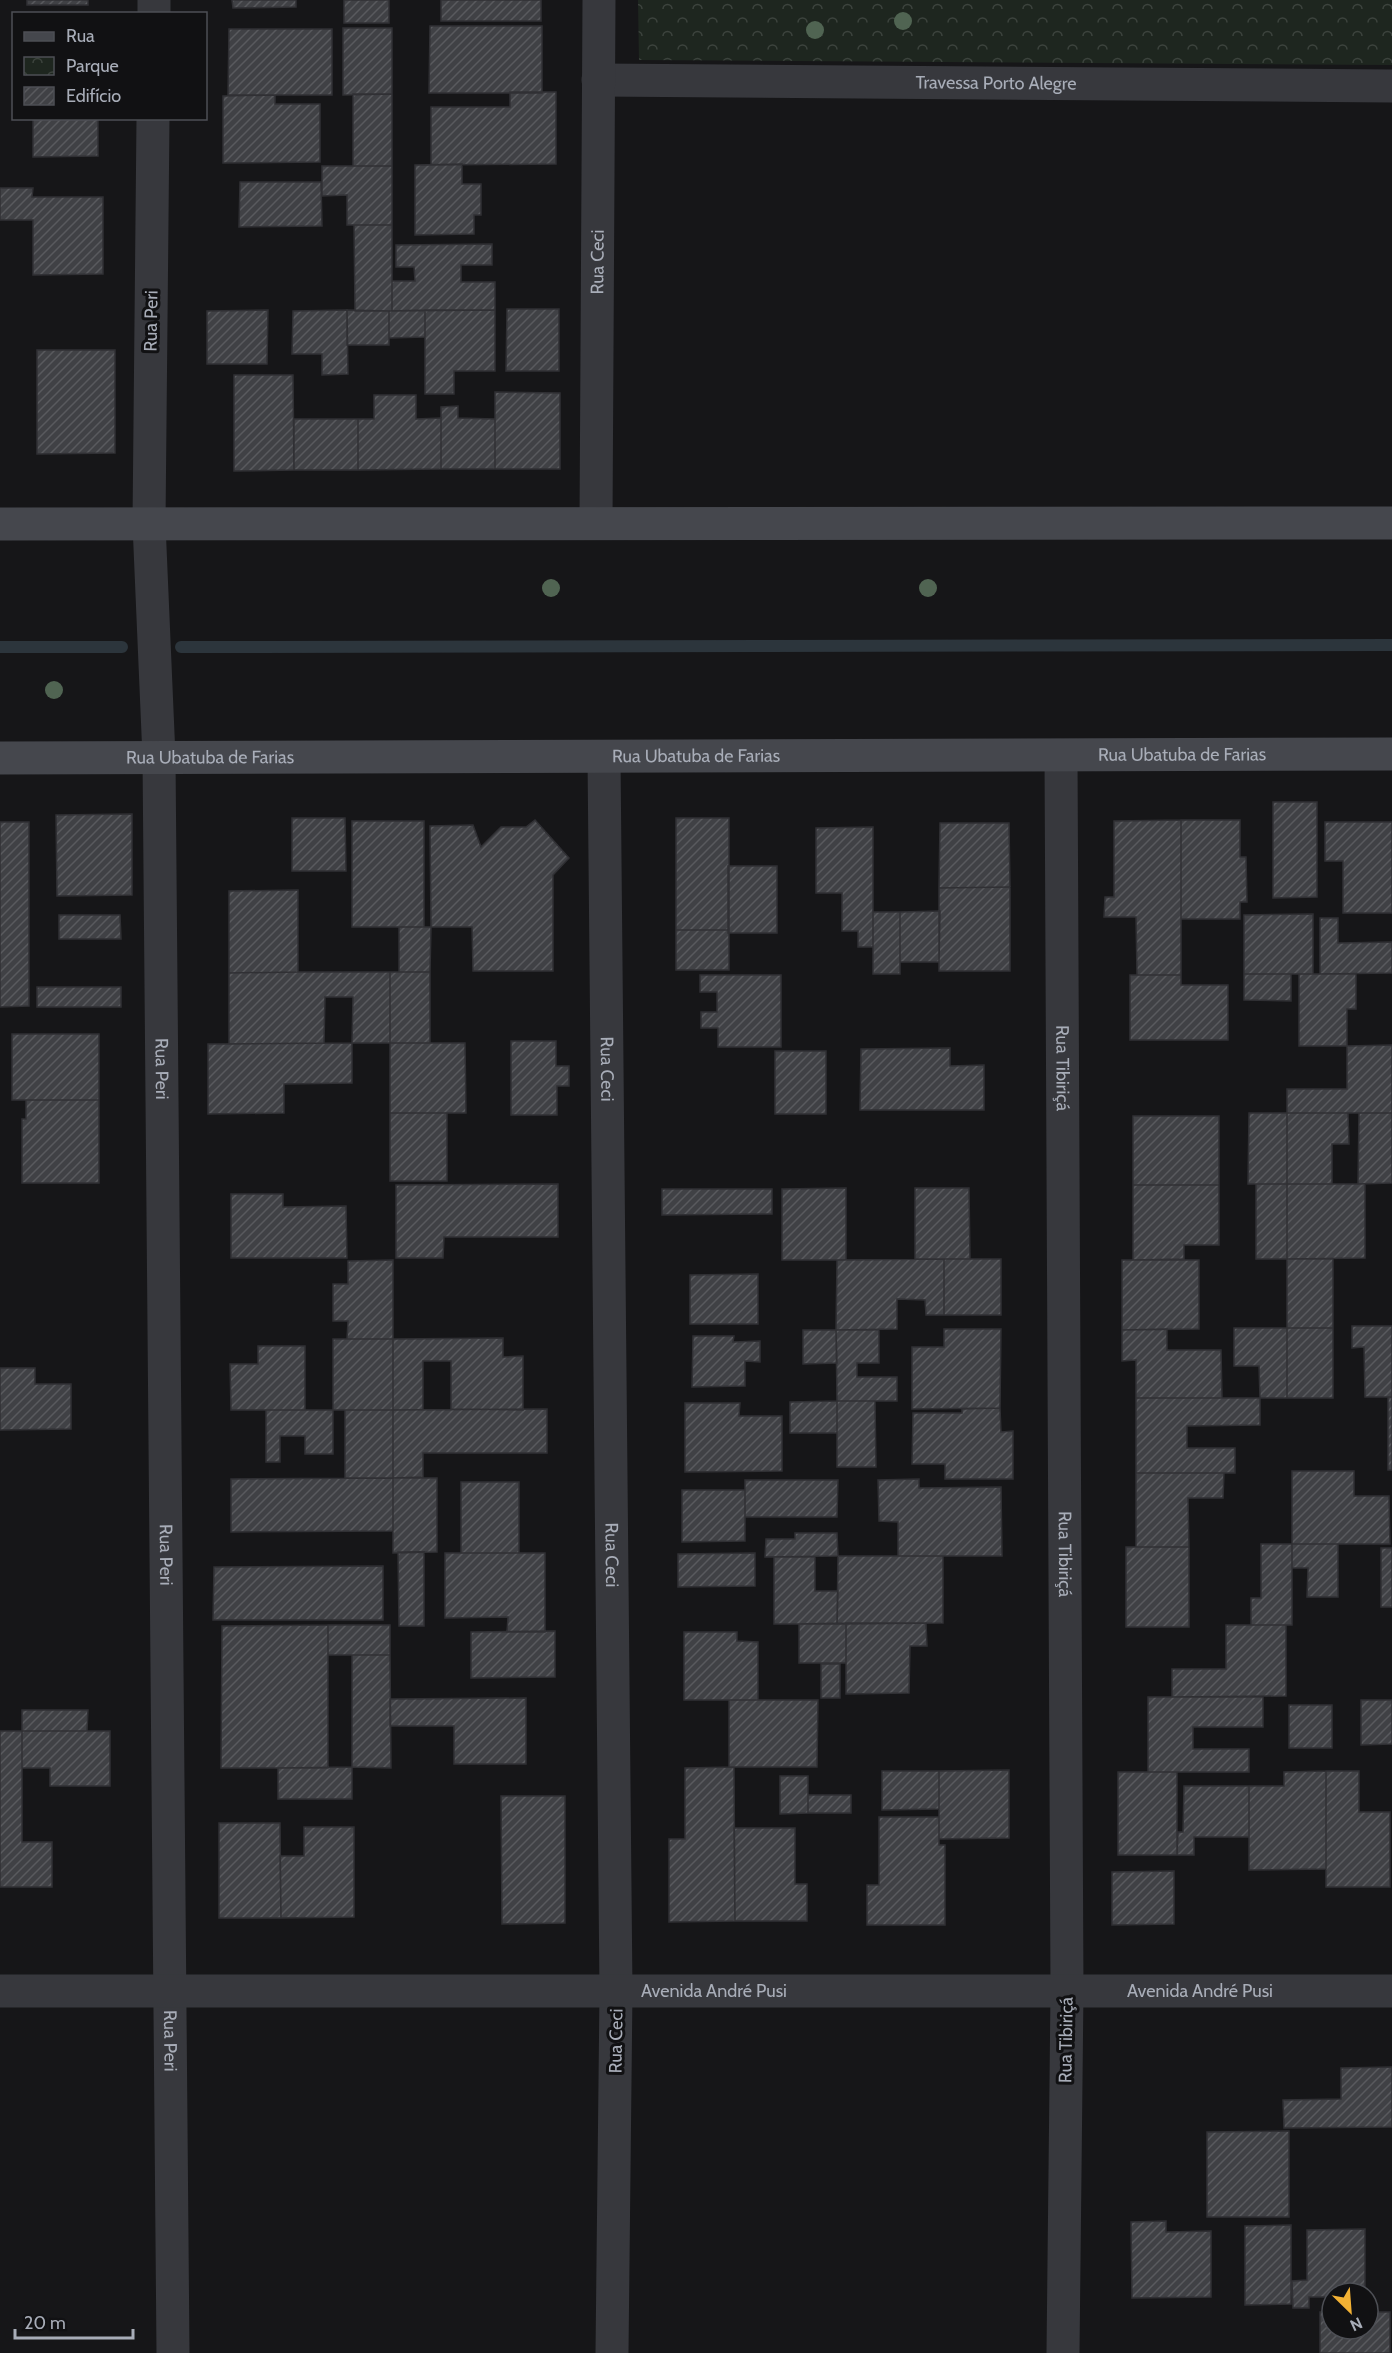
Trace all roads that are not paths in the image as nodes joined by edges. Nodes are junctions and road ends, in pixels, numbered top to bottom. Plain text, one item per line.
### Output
1 (598, 0) edge
2 (598, 80) junction
3 (1392, 86) edge
4 (153, 120) edge
5 (596, 523) junction
6 (1392, 523) edge
7 (0, 524) edge
8 (149, 524) junction
9 (1392, 754) edge
10 (1061, 756) junction
11 (159, 757) junction
12 (604, 757) junction
13 (0, 758) edge
14 (0, 1991) edge
15 (171, 1991) junction
16 (616, 1991) junction
17 (1067, 1991) junction
18 (1392, 1991) edge
19 (172, 2353) edge
20 (612, 2353) edge
21 (1063, 2353) edge

1 - 2 street, Rua Ceci
2 - 3 street, Travessa Porto Alegre
2 - 5 street, Rua Ceci
4 - 8 street, Rua Peri
5 - 6 street
5 - 8 street
7 - 8 street
8 - 11 street, Rua Peri
9 - 10 street, Rua Ubatuba de Farias
10 - 12 street, Rua Ubatuba de Farias
10 - 17 street, Rua Tibiriçá
11 - 12 street, Rua Ubatuba de Farias
11 - 13 street, Rua Ubatuba de Farias
11 - 15 street, Rua Peri
12 - 16 street, Rua Ceci
14 - 15 street, Avenida André Pusi
15 - 16 street, Avenida André Pusi
15 - 19 street, Rua Peri
16 - 17 street, Avenida André Pusi
16 - 20 street, Rua Ceci
17 - 18 street, Avenida André Pusi
17 - 21 street, Rua Tibiriçá

